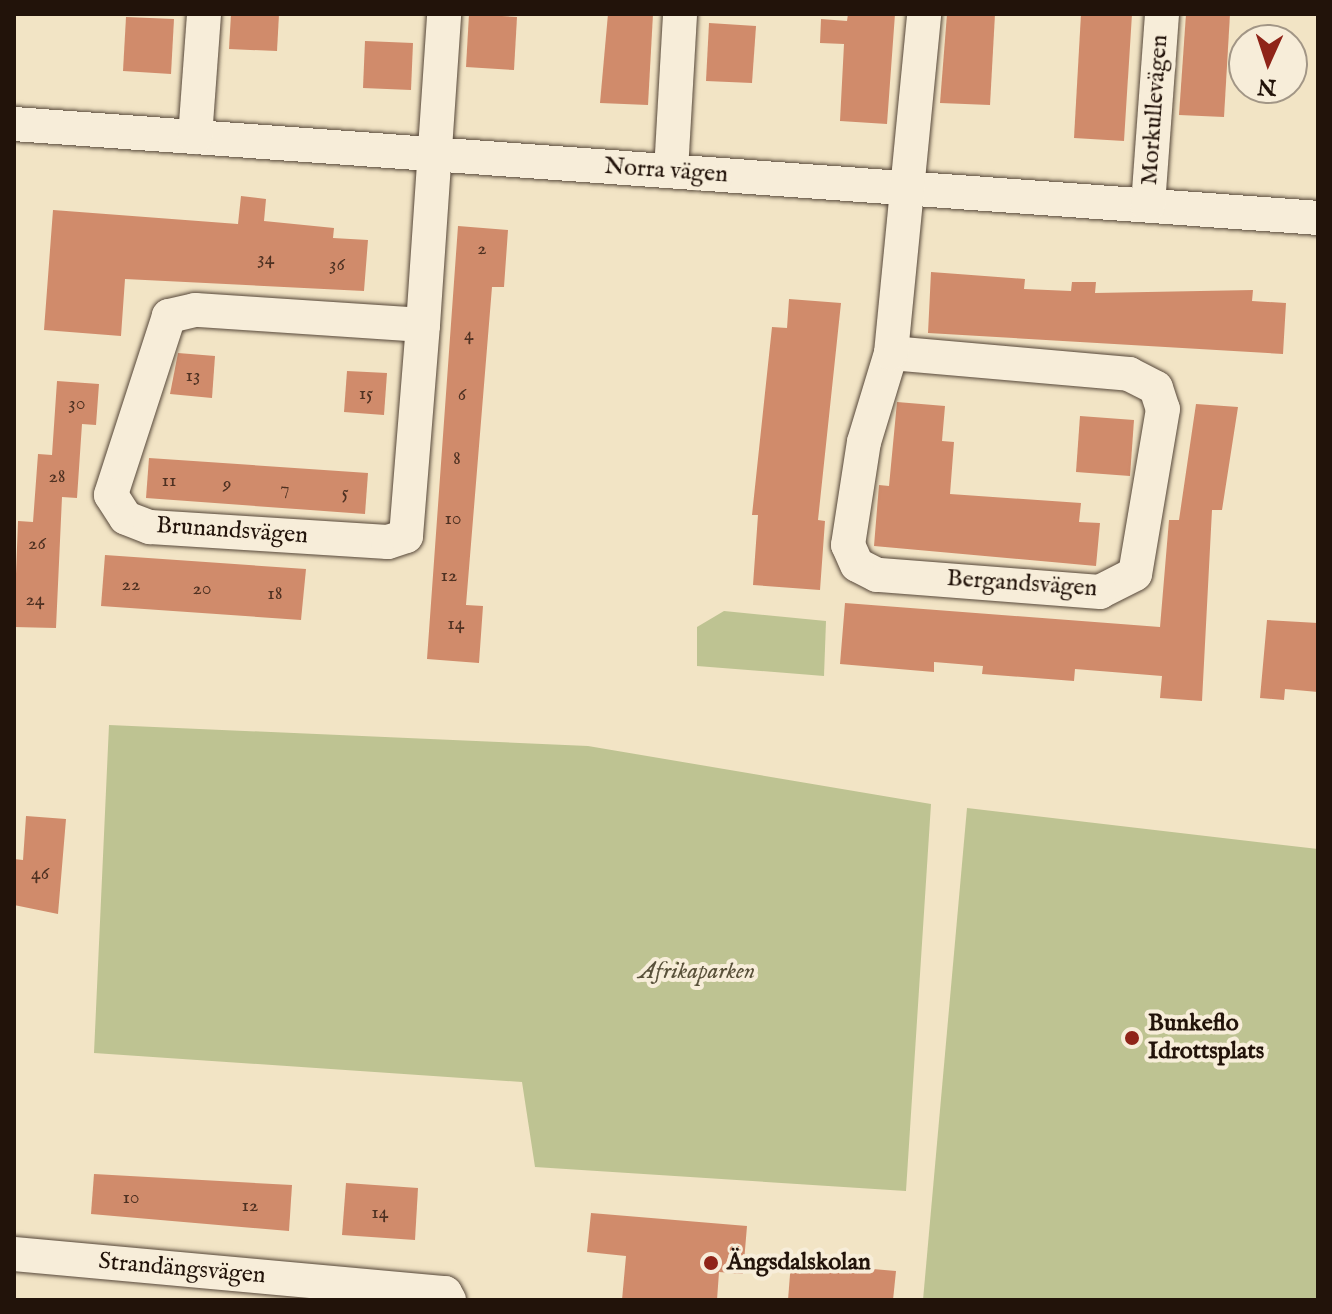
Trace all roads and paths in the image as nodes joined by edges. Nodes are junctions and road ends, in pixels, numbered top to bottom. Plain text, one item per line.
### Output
1 (204, 14) edge
2 (444, 14) edge
3 (680, 14) edge
4 (924, 14) edge
5 (1162, 14) edge
6 (14, 124) edge
7 (195, 137) junction
8 (434, 154) junction
9 (671, 171) junction
10 (910, 188) junction
11 (1148, 205) junction
12 (1318, 218) edge
13 (423, 325) junction
14 (891, 353) junction
15 (14, 1254) edge
16 (447, 1297) edge

1 - 7 street
2 - 8 street, Brunandsvägen
3 - 9 street
4 - 10 street
5 - 11 street, Morkullevägen
6 - 7 street, Norra vägen
7 - 8 street, Norra vägen
8 - 9 street, Norra vägen
8 - 13 street, Brunandsvägen
9 - 10 street, Norra vägen
10 - 11 street, Norra vägen
10 - 14 street, Bergandsvägen
11 - 12 street, Norra vägen
13 - 13 street, Brunandsvägen
14 - 14 street, Bergandsvägen
15 - 16 street, Strandängsvägen

